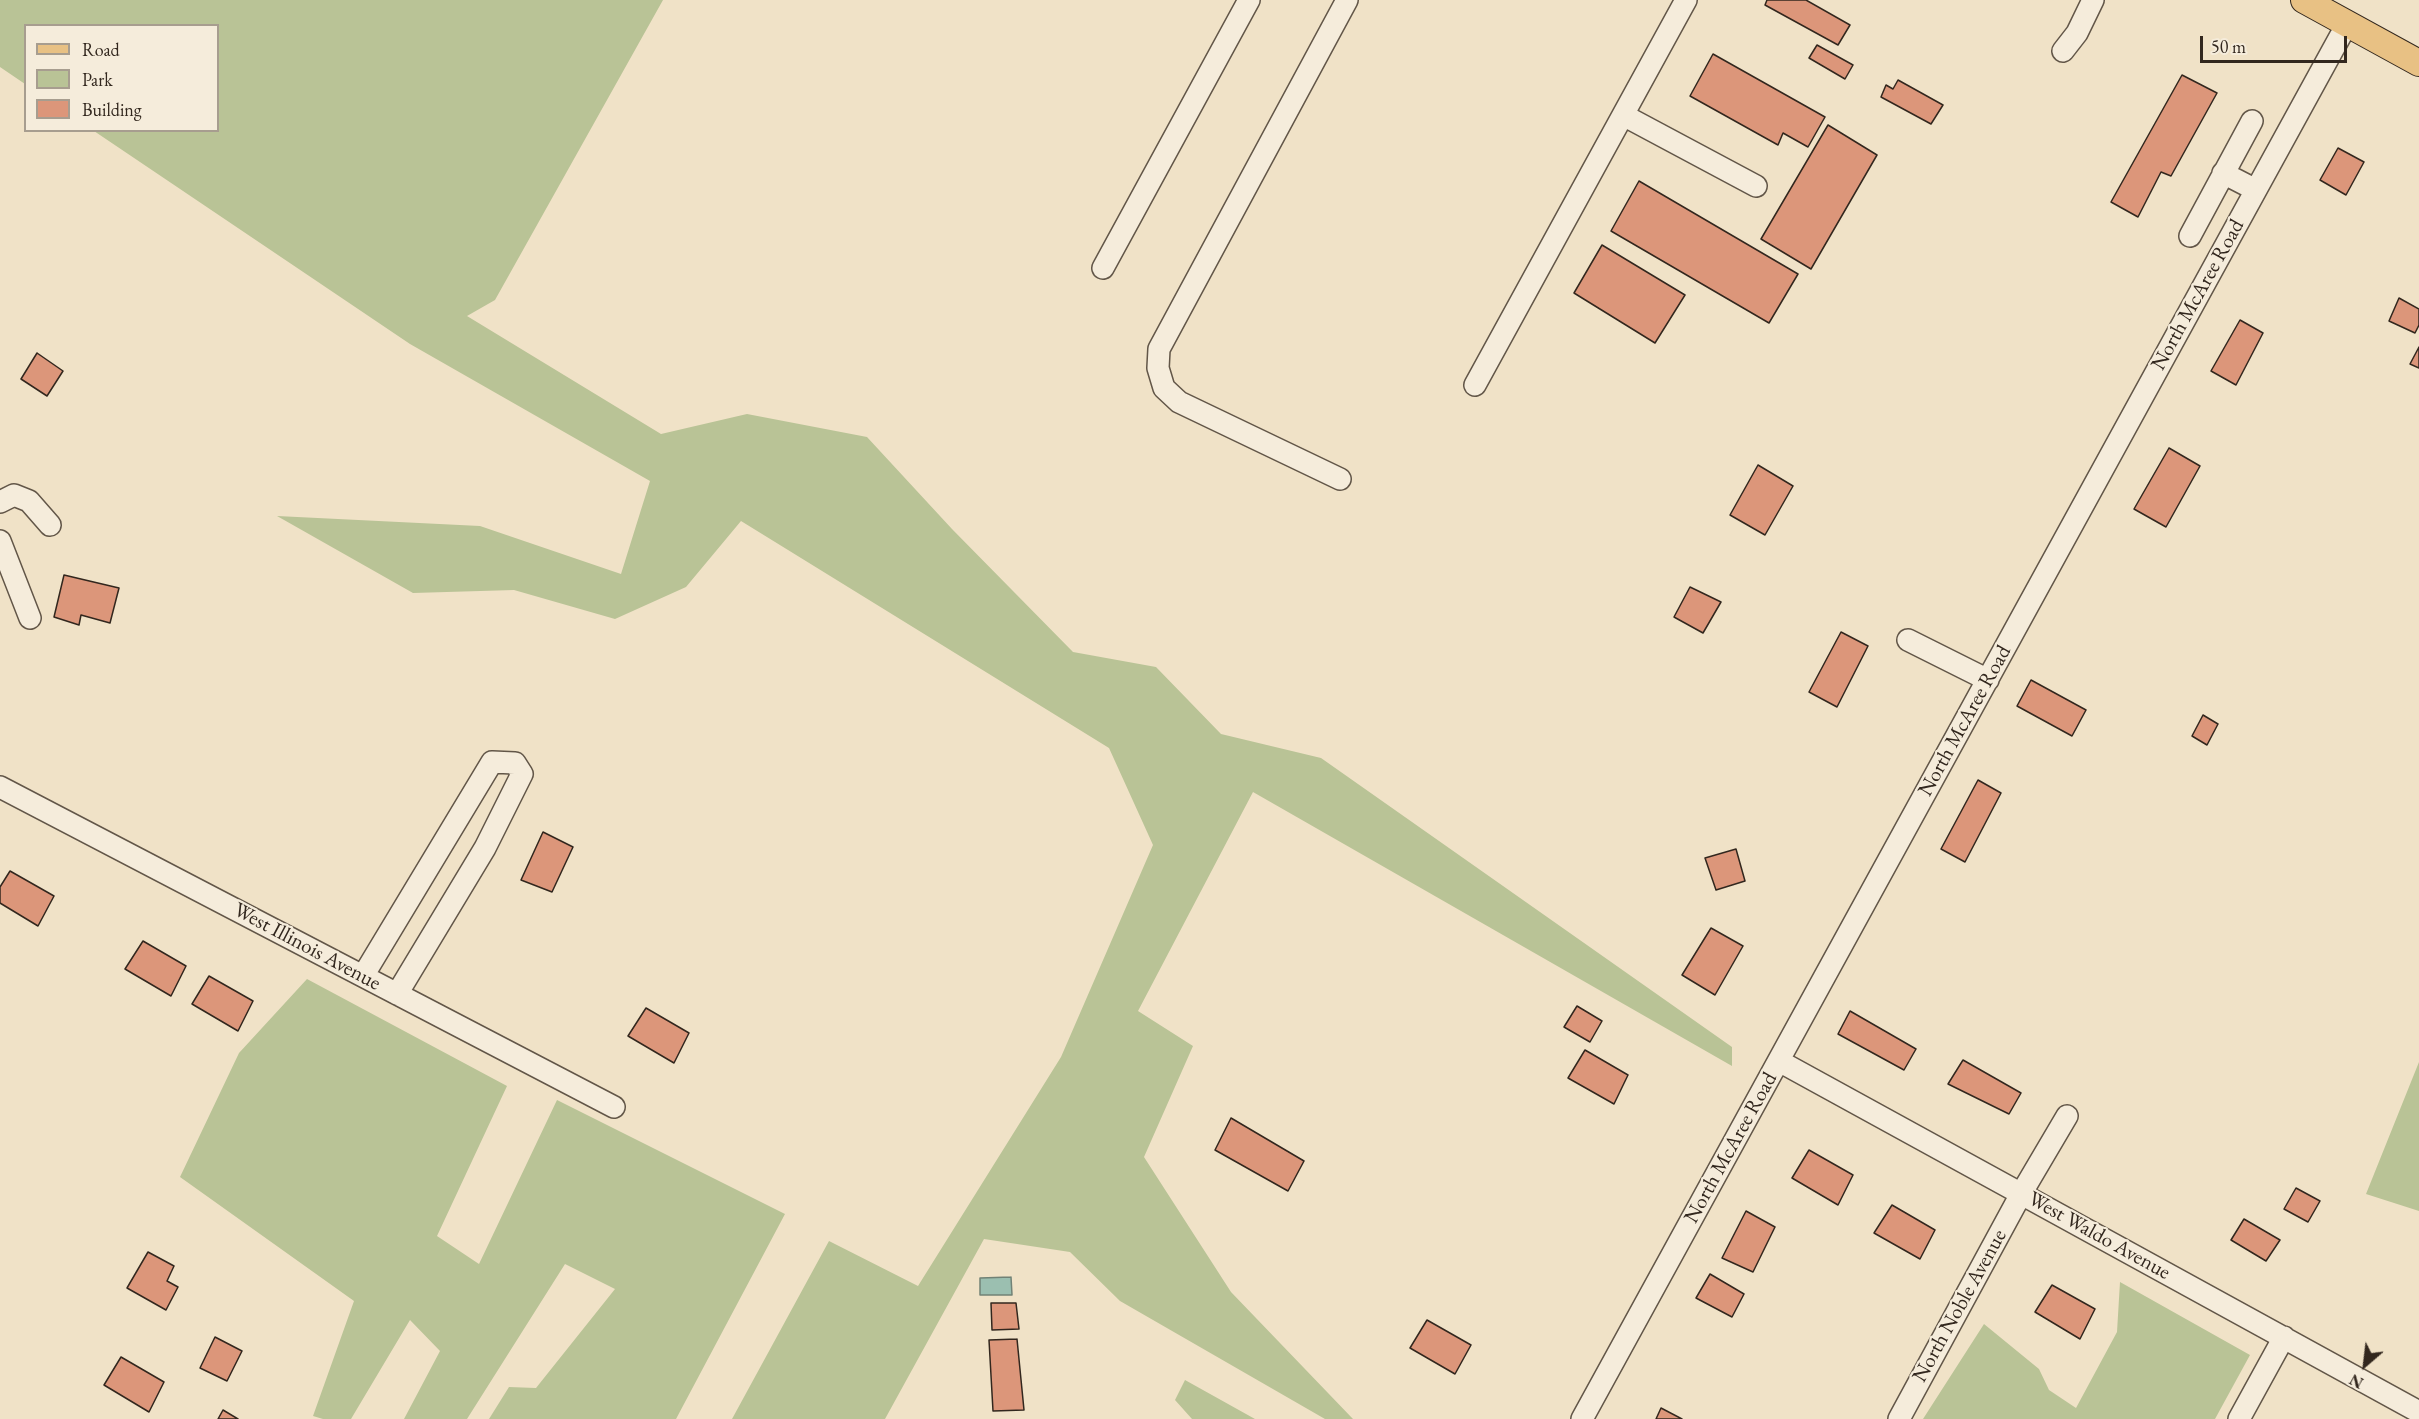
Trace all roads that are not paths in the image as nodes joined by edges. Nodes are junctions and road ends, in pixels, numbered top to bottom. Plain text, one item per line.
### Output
1 (1249, 0) edge
2 (1347, 0) edge
3 (1686, 0) edge
4 (2093, 0) edge
5 (2304, 0) edge
6 (2347, 24) junction
7 (2063, 51) dead end
8 (2419, 63) edge
9 (1623, 115) junction
10 (2252, 121) dead end
11 (2223, 173) junction
12 (1756, 186) dead end
13 (2256, 190) junction
14 (2190, 236) dead end
15 (1103, 268) dead end
16 (1475, 385) dead end
17 (1340, 478) dead end
18 (0, 502) edge
19 (50, 525) dead end
20 (0, 541) edge
21 (30, 618) dead end
22 (1908, 640) dead end
23 (1988, 680) junction
24 (0, 787) edge
25 (363, 976) junction
26 (397, 994) junction
27 (1779, 1061) junction
28 (615, 1107) dead end
29 (2067, 1116) dead end
30 (2021, 1194) junction
31 (2284, 1337) junction
32 (2419, 1412) edge
33 (1582, 1419) edge
34 (1899, 1419) edge
35 (2239, 1419) edge

1 - 15 street
2 - 17 street
3 - 9 street
4 - 7 street
5 - 6 main road
6 - 8 main road
6 - 13 street, North McAree Road
9 - 12 street
9 - 16 street
10 - 11 street
11 - 13 street
11 - 14 street
13 - 23 street, North McAree Road
18 - 19 street
20 - 21 street
22 - 23 street
23 - 27 street, North McAree Road
24 - 25 street, West Illinois Avenue
25 - 26 street, West Illinois Avenue
25 - 26 street
26 - 28 street, West Illinois Avenue
27 - 30 street, West Waldo Avenue
27 - 33 street, North McAree Road
29 - 30 street, North Noble Avenue
30 - 31 street, West Waldo Avenue
30 - 34 street, North Noble Avenue
31 - 32 street, West Waldo Avenue
31 - 35 street

